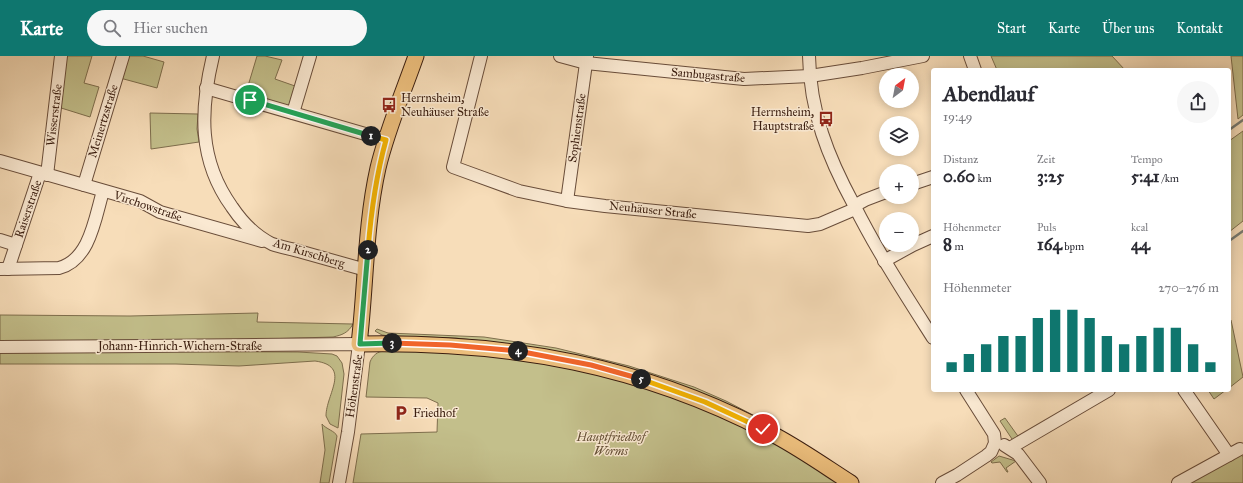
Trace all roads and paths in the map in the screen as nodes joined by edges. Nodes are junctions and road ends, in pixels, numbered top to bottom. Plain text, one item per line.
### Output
1 (61, 56) edge
2 (123, 56) edge
3 (213, 56) edge
4 (310, 56) edge
5 (416, 56) edge
6 (481, 56) edge
7 (560, 56) edge
8 (809, 56) edge
9 (923, 56) edge
10 (970, 56) edge
11 (586, 59) edge
12 (974, 68) edge
13 (810, 76) junction
14 (206, 88) junction
15 (293, 113) junction
16 (386, 140) junction
17 (0, 161) edge
18 (44, 174) junction
19 (931, 178) edge
20 (919, 182) edge
21 (84, 185) junction
22 (103, 191) junction
23 (879, 195) edge
24 (567, 201) junction
25 (855, 208) junction
26 (931, 237) edge
27 (0, 240) edge
28 (273, 244) junction
29 (16, 245) junction
30 (884, 260) junction
31 (4, 269) edge
32 (366, 270) junction
33 (929, 322) edge
34 (360, 344) junction
35 (0, 346) edge
36 (967, 392) edge
37 (1106, 392) edge
38 (1186, 392) edge
39 (995, 443) junction
40 (1010, 448) junction
41 (953, 479) edge
42 (339, 483) edge
43 (851, 483) edge
44 (942, 483) edge
45 (1040, 483) edge
46 (1178, 483) edge

1 - 18 street, Wisserstraße
2 - 21 street, Meinertzstraße
3 - 14 street, Am Kirschberg
4 - 15 street
5 - 16 main road, Höhenstraße
6 - 24 street, Neuhäuser Straße
7 - 11 street, Sambugastraße
8 - 13 street
9 - 13 street, Sambugastraße
10 - 12 street
11 - 13 street, Sambugastraße
11 - 24 street, Sophienstraße
13 - 25 street
14 - 15 street
14 - 28 street, Am Kirschberg
15 - 16 street
16 - 32 main road, Höhenstraße
17 - 18 street, Virchowstraße
18 - 21 street, Virchowstraße
18 - 29 street, Raiserstraße
19 - 20 street
21 - 22 street, Virchowstraße
22 - 28 street, Virchowstraße
22 - 31 street, Raiserstraße
23 - 25 street, Neuhäuser Straße
24 - 25 street, Neuhäuser Straße
25 - 30 street
26 - 30 street
27 - 29 street, Raiserstraße
28 - 32 street, Am Kirschberg
29 - 31 street, Raiserstraße
30 - 33 street
32 - 34 main road, Höhenstraße
34 - 35 street, Johann-Hinrich-Wichern-Straße
34 - 42 street, Höhenstraße
34 - 43 main road
36 - 39 street
37 - 40 street
38 - 46 street
39 - 40 street
39 - 41 street
40 - 45 street
41 - 44 street

